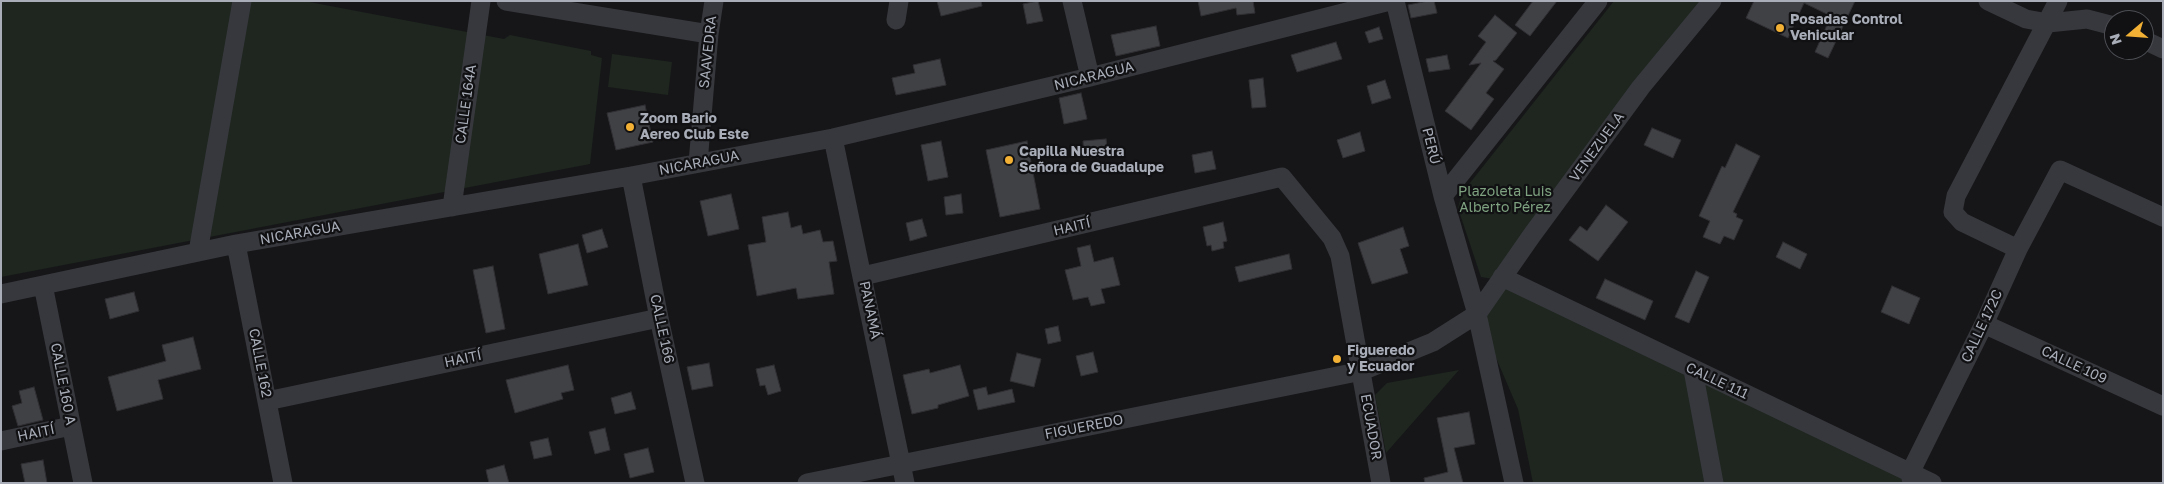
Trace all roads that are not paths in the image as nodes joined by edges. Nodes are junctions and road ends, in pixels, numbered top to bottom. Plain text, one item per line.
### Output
1 (242, 1) edge
2 (481, 1) edge
3 (506, 1) edge
4 (714, 1) edge
5 (1072, 1) edge
6 (1390, 1) edge
7 (1395, 1) edge
8 (1598, 1) edge
9 (1712, 1) edge
10 (1988, 1) edge
11 (2058, 1) edge
12 (2048, 23) junction
13 (2104, 23) edge
14 (709, 34) junction
15 (1090, 77) junction
16 (833, 138) junction
17 (698, 163) junction
18 (631, 176) junction
19 (1282, 178) joint
20 (1443, 196) junction
21 (452, 207) junction
22 (2163, 217) edge
23 (236, 244) junction
24 (2018, 249) junction
25 (198, 252) junction
26 (862, 276) junction
27 (1502, 277) junction
28 (43, 285) junction
29 (1, 294) edge
30 (1477, 314) junction
31 (659, 318) junction
32 (1984, 324) junction
33 (1693, 370) junction
34 (1362, 371) junction
35 (267, 401) junction
36 (2163, 406) edge
37 (71, 426) junction
38 (1, 441) edge
39 (901, 463) junction
40 (1911, 478) edge
41 (83, 483) edge
42 (283, 483) edge
43 (695, 483) edge
44 (807, 483) edge
45 (905, 483) edge
46 (1381, 483) edge
47 (1514, 483) edge
48 (1714, 483) edge
49 (1932, 483) edge

1 - 25 street
2 - 21 street, CALLE 164A
3 - 14 street
4 - 14 street, SAAVEDRA
5 - 15 street
6 - 15 street, NICARAGUA
7 - 20 street, PERÚ
8 - 20 street
9 - 27 street, VENEZUELA
10 - 12 street
11 - 12 street
12 - 13 street
12 - 24 street
14 - 17 street, SAAVEDRA
15 - 16 street, NICARAGUA
16 - 17 street, NICARAGUA
16 - 26 street, PANAMÁ
17 - 18 street, NICARAGUA
18 - 21 street, NICARAGUA
18 - 31 street, CALLE 166
19 - 26 street, HAITÍ
19 - 34 street, ECUADOR
20 - 30 street, PERÚ
21 - 23 street, NICARAGUA
22 - 24 street, CALLE 172C
23 - 25 street, NICARAGUA
23 - 35 street, CALLE 162
24 - 32 street, CALLE 172C
25 - 28 street, NICARAGUA
26 - 39 street, PANAMÁ
27 - 30 street, VENEZUELA
27 - 33 street, CALLE 111
28 - 29 street, NICARAGUA
28 - 37 street, CALLE 160 A
30 - 34 street, VENEZUELA
30 - 47 street, PERÚ
31 - 35 street, HAITÍ
31 - 43 street, CALLE 166
32 - 36 street, CALLE 109
32 - 40 street, CALLE 172C
33 - 40 street, CALLE 111
33 - 48 street
34 - 39 street, FIGUEREDO
34 - 46 street, ECUADOR
35 - 42 street, CALLE 162
37 - 38 street, HAITÍ
37 - 41 street, CALLE 160 A
39 - 44 street, FIGUEREDO
39 - 45 street, PANAMÁ
40 - 49 street, CALLE 111

